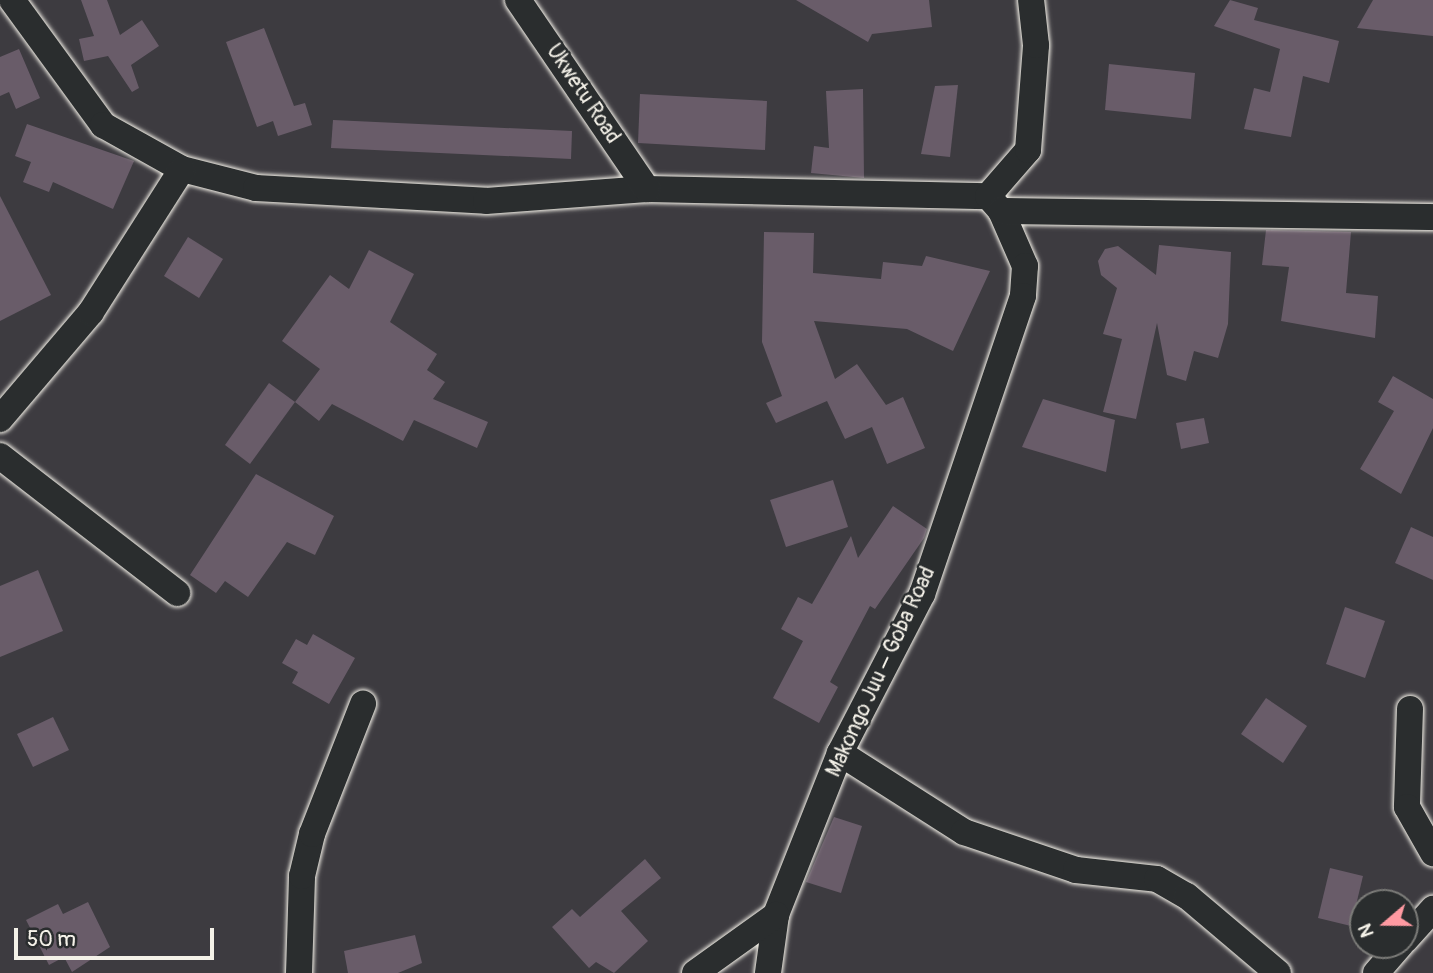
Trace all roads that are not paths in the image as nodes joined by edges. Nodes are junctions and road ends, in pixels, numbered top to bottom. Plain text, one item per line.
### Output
1 (12, 0) edge
2 (518, 0) edge
3 (1031, 0) edge
4 (182, 169) junction
5 (647, 189) junction
6 (995, 204) junction
7 (1433, 213) edge
8 (0, 419) edge
9 (0, 456) edge
10 (177, 593) dead end
11 (363, 704) dead end
12 (1410, 709) dead end
13 (839, 753) junction
14 (1433, 853) edge
15 (1433, 909) edge
16 (776, 915) junction
17 (1419, 924) edge
18 (1388, 959) edge
19 (299, 973) edge
20 (695, 973) edge
21 (768, 973) edge
22 (1278, 973) edge
23 (1377, 973) edge

1 - 4 street
2 - 5 street, Ukwetu Road
3 - 6 street
4 - 5 street
4 - 8 street
5 - 6 street
6 - 7 street
6 - 13 street, Makongo Juu – Goba Road
9 - 10 street
11 - 19 street
12 - 14 street
13 - 16 street, Makongo Juu – Goba Road
13 - 22 street
15 - 17 street
16 - 20 street
16 - 21 street, Makongo Juu – Goba Road
18 - 23 street

